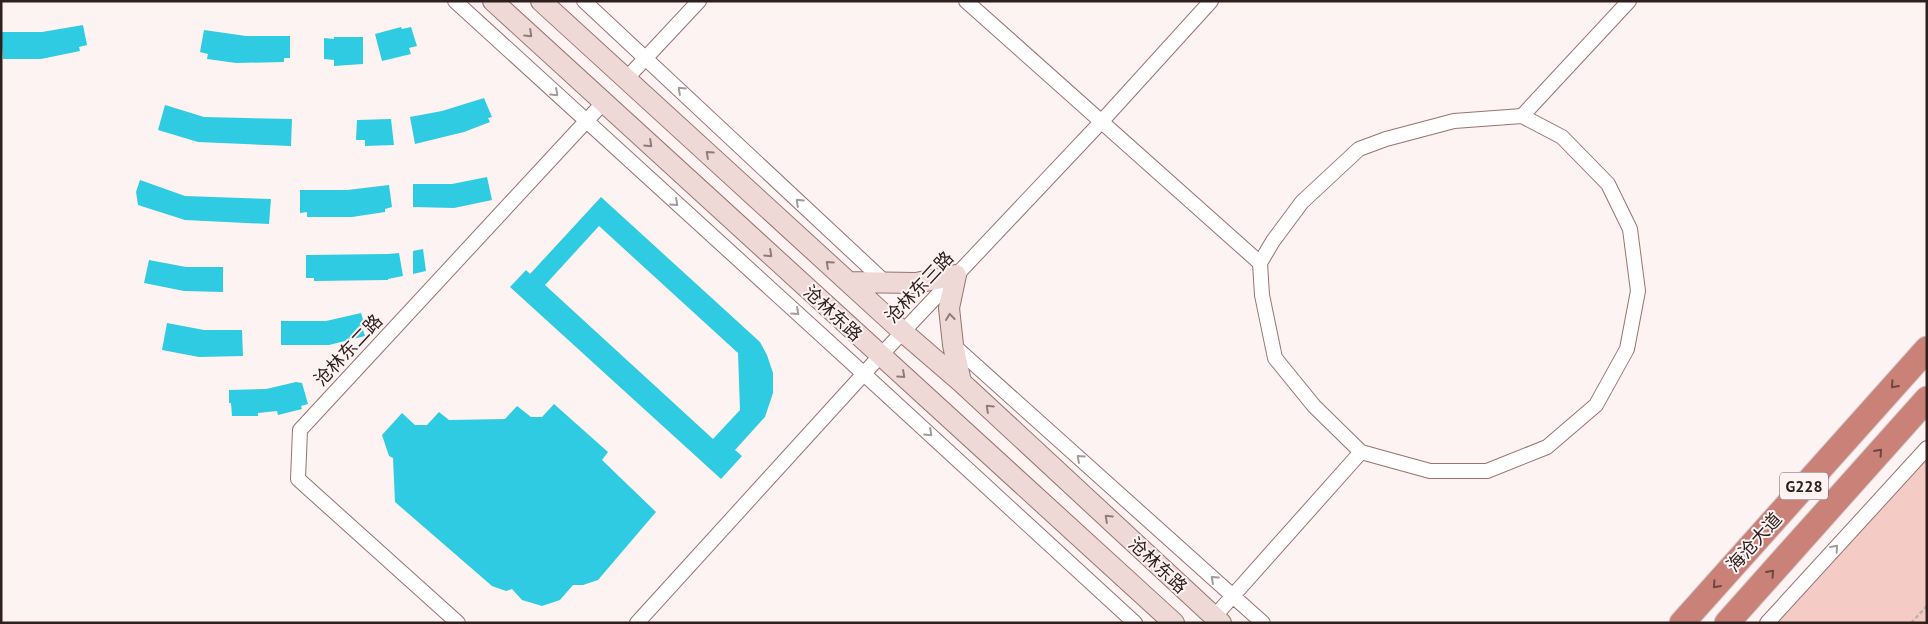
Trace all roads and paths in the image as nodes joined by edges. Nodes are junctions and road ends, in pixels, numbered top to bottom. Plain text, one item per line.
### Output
1 (455, 1) edge
2 (494, 1) edge
3 (541, 1) edge
4 (584, 1) edge
5 (699, 1) edge
6 (966, 1) edge
7 (1211, 1) edge
8 (1629, 1) edge
9 (646, 58) junction
10 (627, 78) junction
11 (604, 103) junction
12 (1522, 116) junction
13 (1102, 121) junction
14 (586, 122) junction
15 (1260, 263) junction
16 (956, 274) junction
17 (849, 282) junction
18 (886, 283) junction
19 (903, 332) junction
20 (953, 345) junction
21 (1927, 349) edge
22 (880, 356) junction
23 (864, 374) junction
24 (961, 382) junction
25 (1927, 399) edge
26 (1927, 448) edge
27 (1360, 452) junction
28 (1233, 596) junction
29 (1927, 606) edge
30 (1217, 620) edge
31 (458, 623) edge
32 (637, 623) edge
33 (1134, 623) edge
34 (1174, 623) edge
35 (1263, 623) edge
36 (1682, 623) edge
37 (1727, 623) edge
38 (1767, 623) edge
39 (1911, 623) edge

1 -> 14 street
2 -> 11 street, 沧林东路
3 - 10 street, 沧林东路
4 - 9 street
5 - 9 street
6 - 13 street
7 - 13 street, 沧林东三路
8 - 12 street
9 - 10 street
18 -> 9 street
17 -> 10 street, 沧林东路
11 - 14 street, 沧林东二路
11 -> 22 street, 沧林东路
12 - 15 street
12 - 27 street
13 - 15 street
13 - 16 street, 沧林东三路
14 -> 23 street
14 - 31 street, 沧林东二路
15 - 27 street
16 - 18 street
16 - 19 street, 沧林东三路
20 -> 16 street
17 - 18 street
17 - 19 street, 沧林东路
19 - 22 street, 沧林东三路
19 - 24 street, 沧林东路
20 - 24 street
28 -> 20 street
21 -> 36 highway, 海沧大道 / G228
22 - 23 street, 沧林东三路
22 -> 34 street, 沧林东路
23 - 32 street, 沧林东三路
23 -> 33 street
30 -> 24 street, 沧林东路
37 -> 25 highway, 海沧大道 / G228
38 -> 26 street
27 - 28 street
28 - 30 street
28 - 35 street
29 - 39 path

